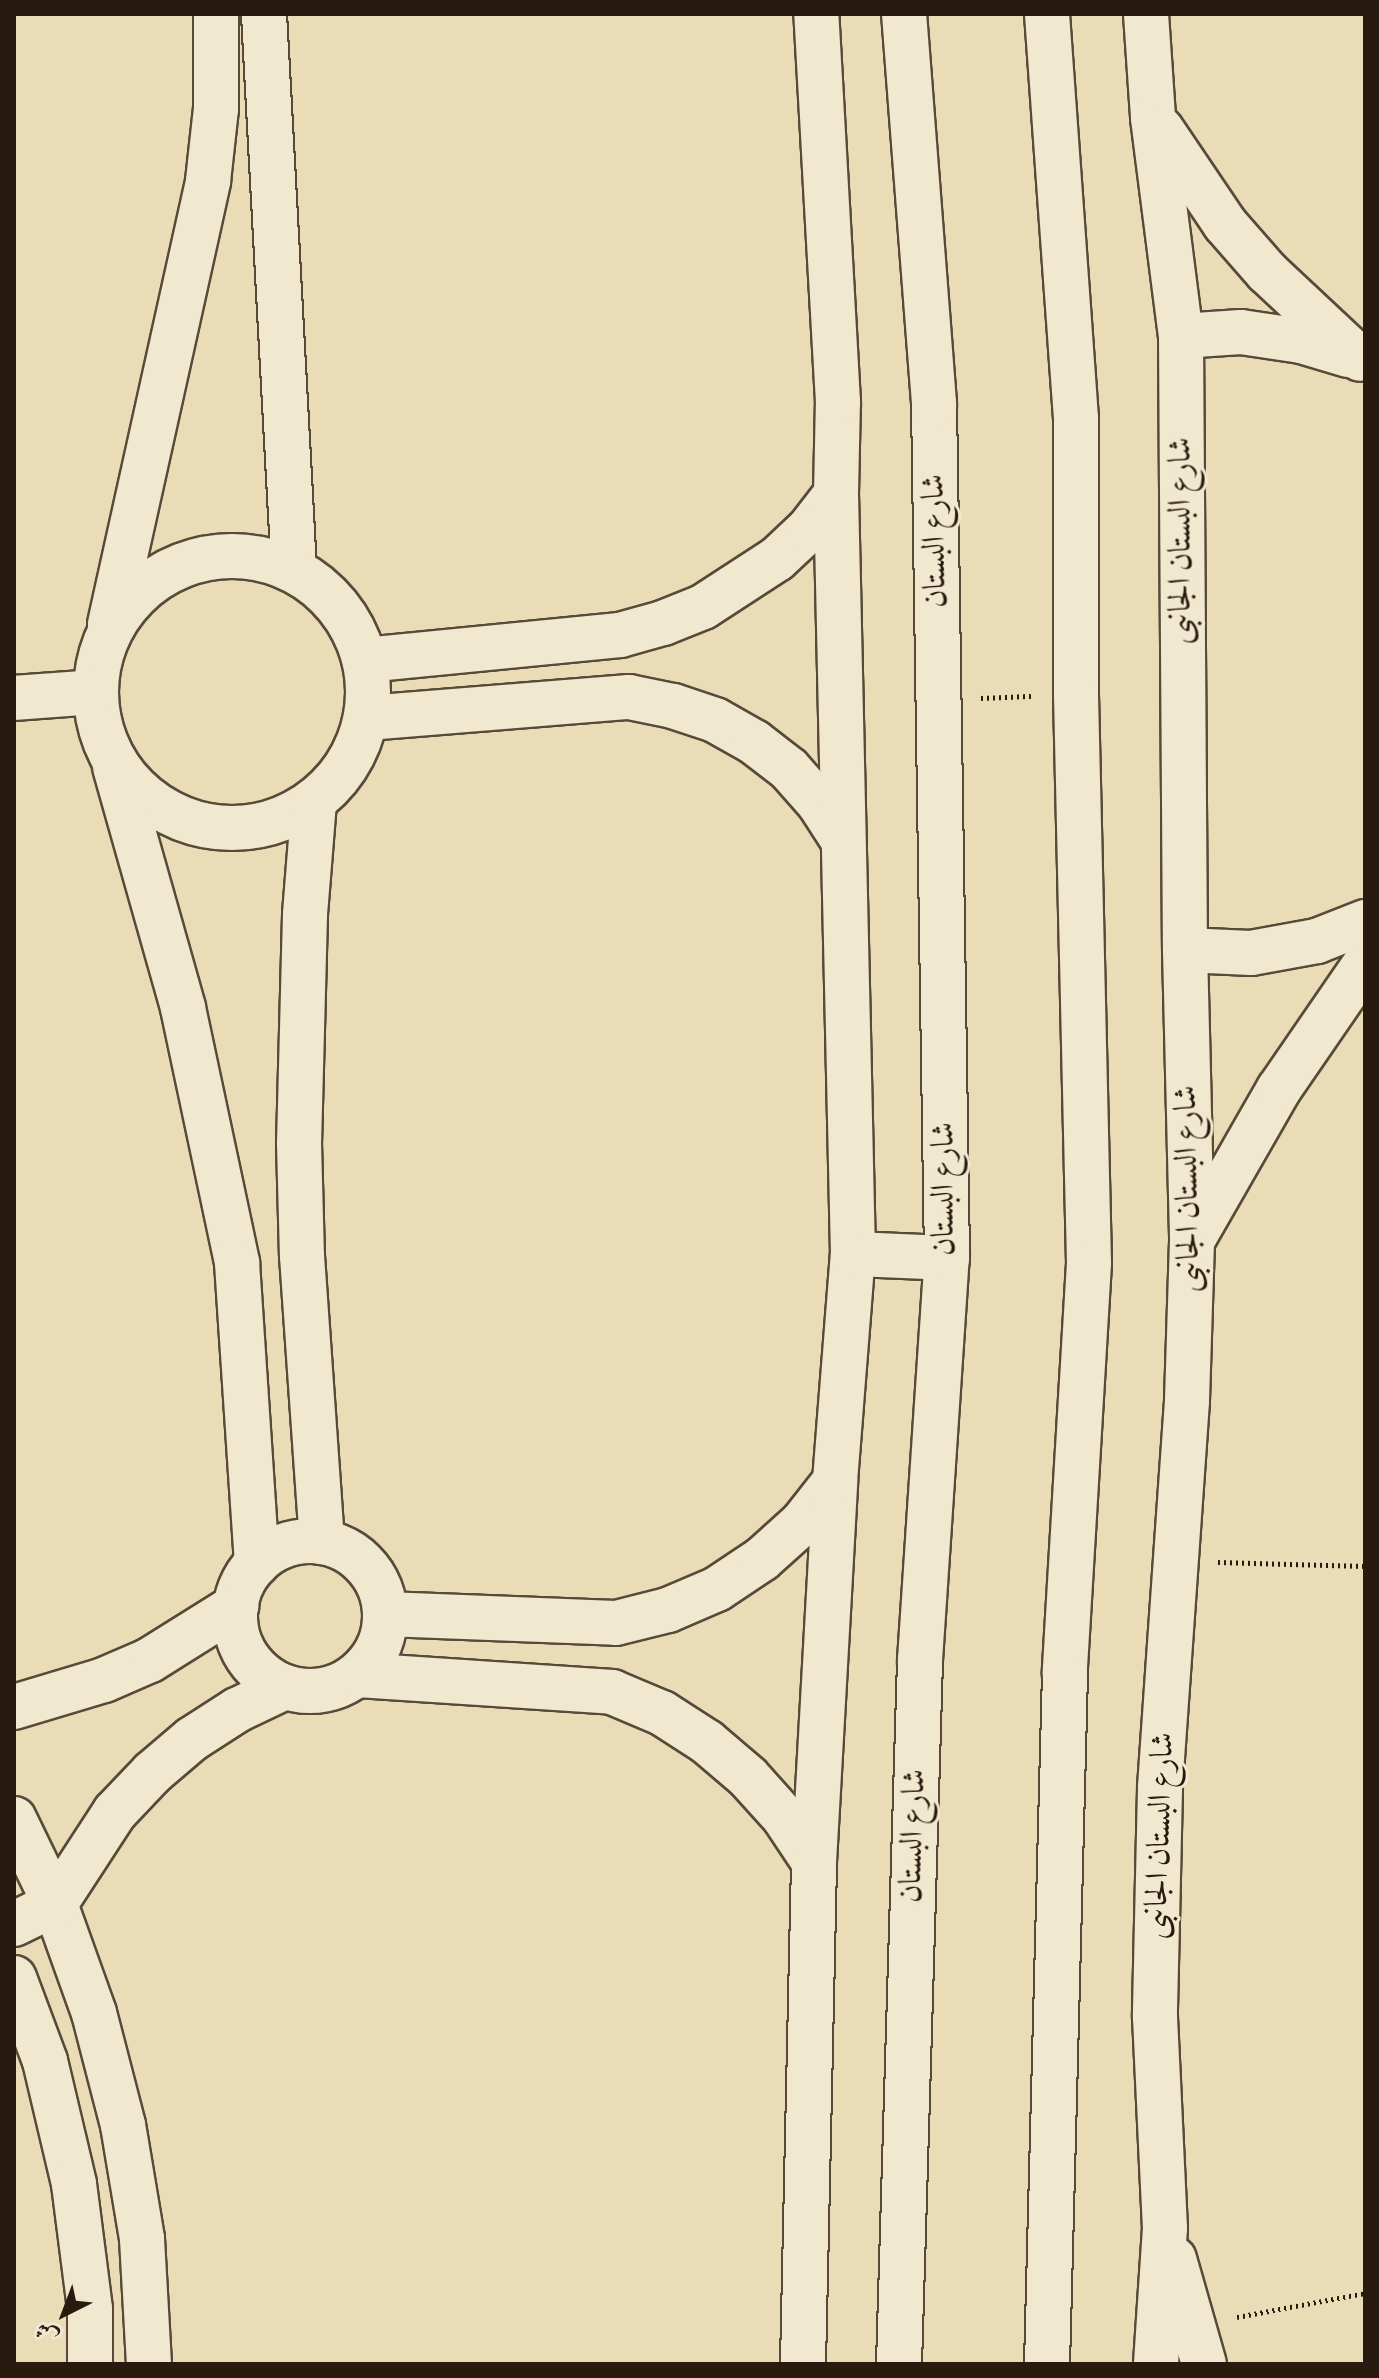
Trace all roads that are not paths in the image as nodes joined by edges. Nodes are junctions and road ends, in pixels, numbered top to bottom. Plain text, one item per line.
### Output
1 (216, 14) edge
2 (264, 14) edge
3 (816, 14) edge
4 (904, 14) edge
5 (1047, 14) edge
6 (1146, 14) edge
7 (1153, 118) junction
8 (1181, 336) junction
9 (1362, 361) edge
10 (836, 494) junction
11 (294, 570) junction
12 (108, 633) junction
13 (365, 660) junction
14 (96, 692) junction
15 (14, 698) edge
16 (367, 718) junction
17 (112, 758) junction
18 (314, 802) junction
19 (843, 840) junction
20 (1365, 922) edge
21 (1185, 950) junction
22 (1365, 964) edge
23 (1192, 1241) junction
24 (853, 1254) junction
25 (947, 1258) junction
26 (835, 1481) junction
27 (322, 1542) junction
28 (257, 1563) junction
29 (236, 1606) junction
30 (385, 1614) junction
31 (358, 1675) junction
32 (285, 1687) junction
33 (14, 1707) edge
34 (14, 1819) edge
35 (814, 1862) junction
36 (55, 1904) junction
37 (14, 1924) edge
38 (14, 1978) edge
39 (1165, 2228) junction
40 (1198, 2345) edge
41 (90, 2364) edge
42 (149, 2364) edge
43 (803, 2364) edge
44 (899, 2364) edge
45 (1047, 2364) edge
46 (1156, 2364) edge

1 - 12 street
2 - 11 street
3 - 10 street
4 - 25 street, شارع البستان
5 - 45 street
6 - 7 street, شارع البستان الجانبى
7 - 8 street, شارع البستان الجانبى
7 - 9 street
8 - 9 street
8 - 21 street, شارع البستان الجانبى
10 - 13 street
10 - 19 street
11 - 12 street
11 - 13 street
12 - 14 street
13 - 16 street
14 - 15 street
14 - 17 street
16 - 18 street
16 - 19 street
17 - 18 street
17 - 28 street
18 - 27 street
19 - 24 street
20 - 21 street
21 - 23 street, شارع البستان الجانبى
22 - 23 street
23 - 39 street, شارع البستان الجانبى
24 - 25 street
24 - 26 street
25 - 44 street, شارع البستان
26 - 30 street
26 - 35 street
27 - 28 street
27 - 30 street
28 - 29 street
29 - 32 street
29 - 33 street
30 - 31 street
31 - 32 street
31 - 35 street
32 - 36 street
34 - 36 street
35 - 43 street
36 - 37 street
36 - 42 street
38 - 41 street
39 - 40 street
39 - 46 street, شارع البستان الجانبى

